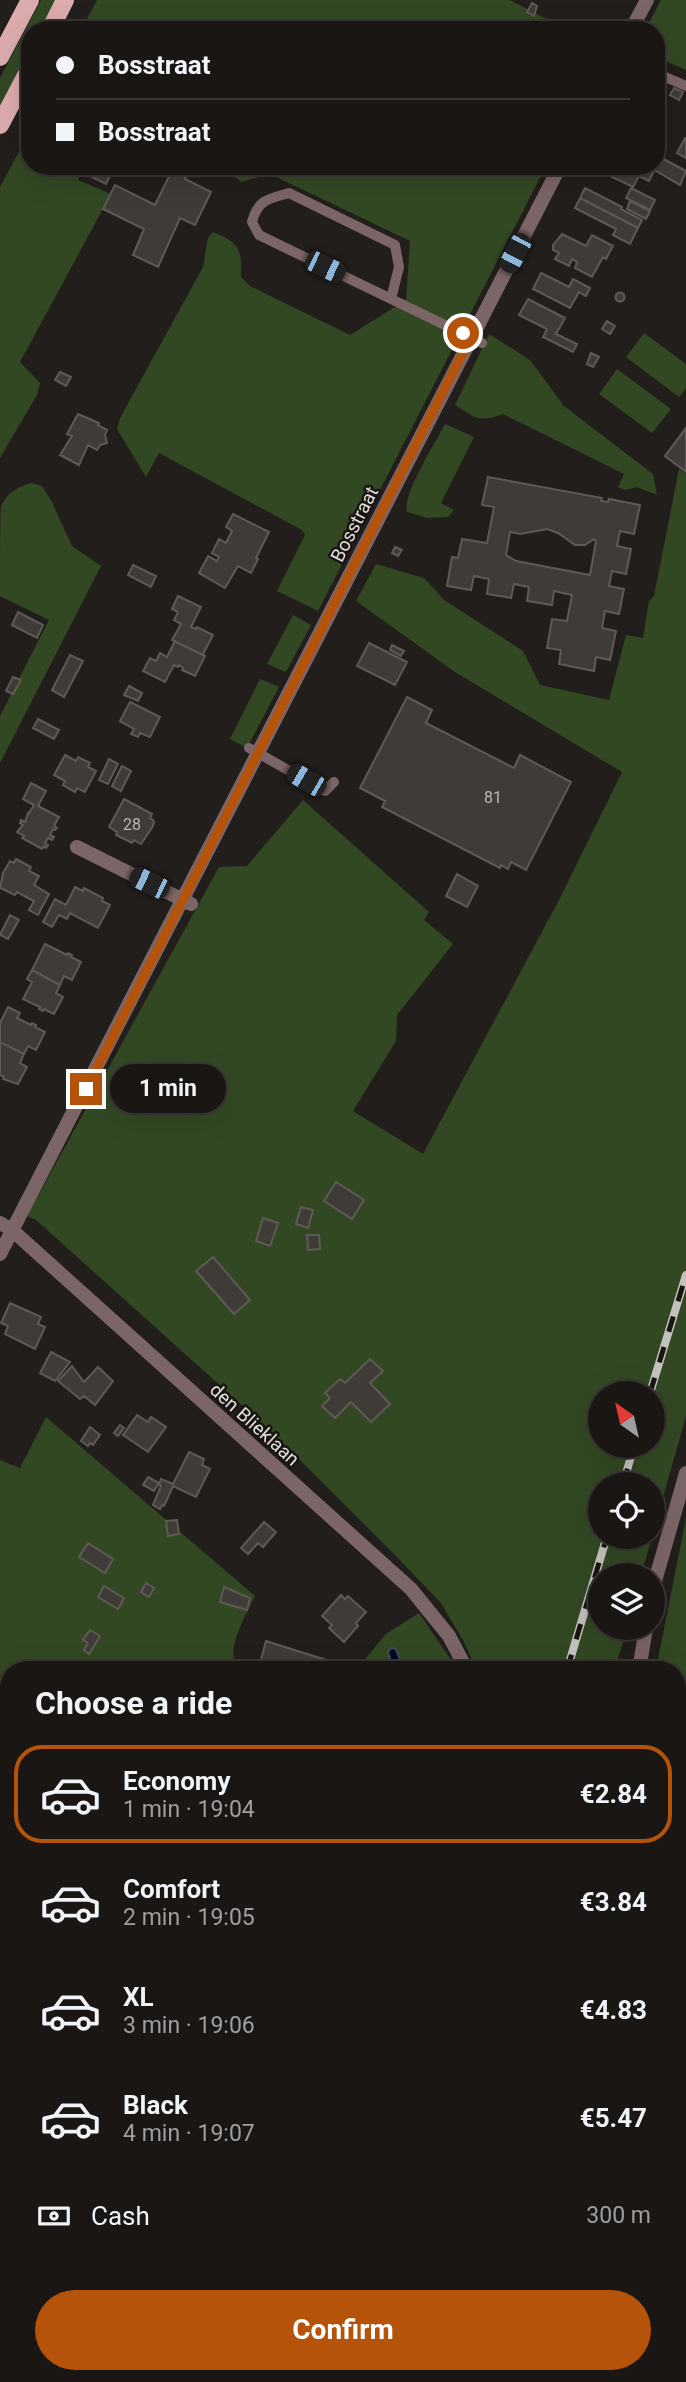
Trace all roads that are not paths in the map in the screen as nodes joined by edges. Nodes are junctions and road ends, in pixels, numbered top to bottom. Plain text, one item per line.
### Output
1 (30, 0) edge
2 (65, 0) edge
3 (647, 0) edge
4 (54, 21) edge
5 (636, 21) edge
6 (0, 57) edge
7 (665, 77) edge
8 (21, 85) edge
9 (686, 86) edge
10 (0, 125) edge
11 (556, 175) edge
12 (391, 299) junction
13 (476, 340) junction
14 (254, 750) junction
15 (334, 782) dead end
16 (77, 847) dead end
17 (188, 902) junction
18 (6, 1226) edge
19 (0, 1254) edge
20 (686, 1473) edge
21 (660, 1563) edge
22 (644, 1640) edge
23 (462, 1661) edge
24 (640, 1661) edge

1 - 6 main road
2 - 4 main road
3 - 5 street
7 - 9 lane
8 - 10 main road
11 - 13 street, Bosstraat
12 - 12 lane
12 - 13 lane
13 - 14 street, Bosstraat
14 - 15 lane
14 - 17 street, Bosstraat
16 - 17 street
17 - 18 street, Bosstraat
18 - 19 street, Bosstraat
18 - 23 street, den Blieklaan
20 - 21 street
22 - 24 street

